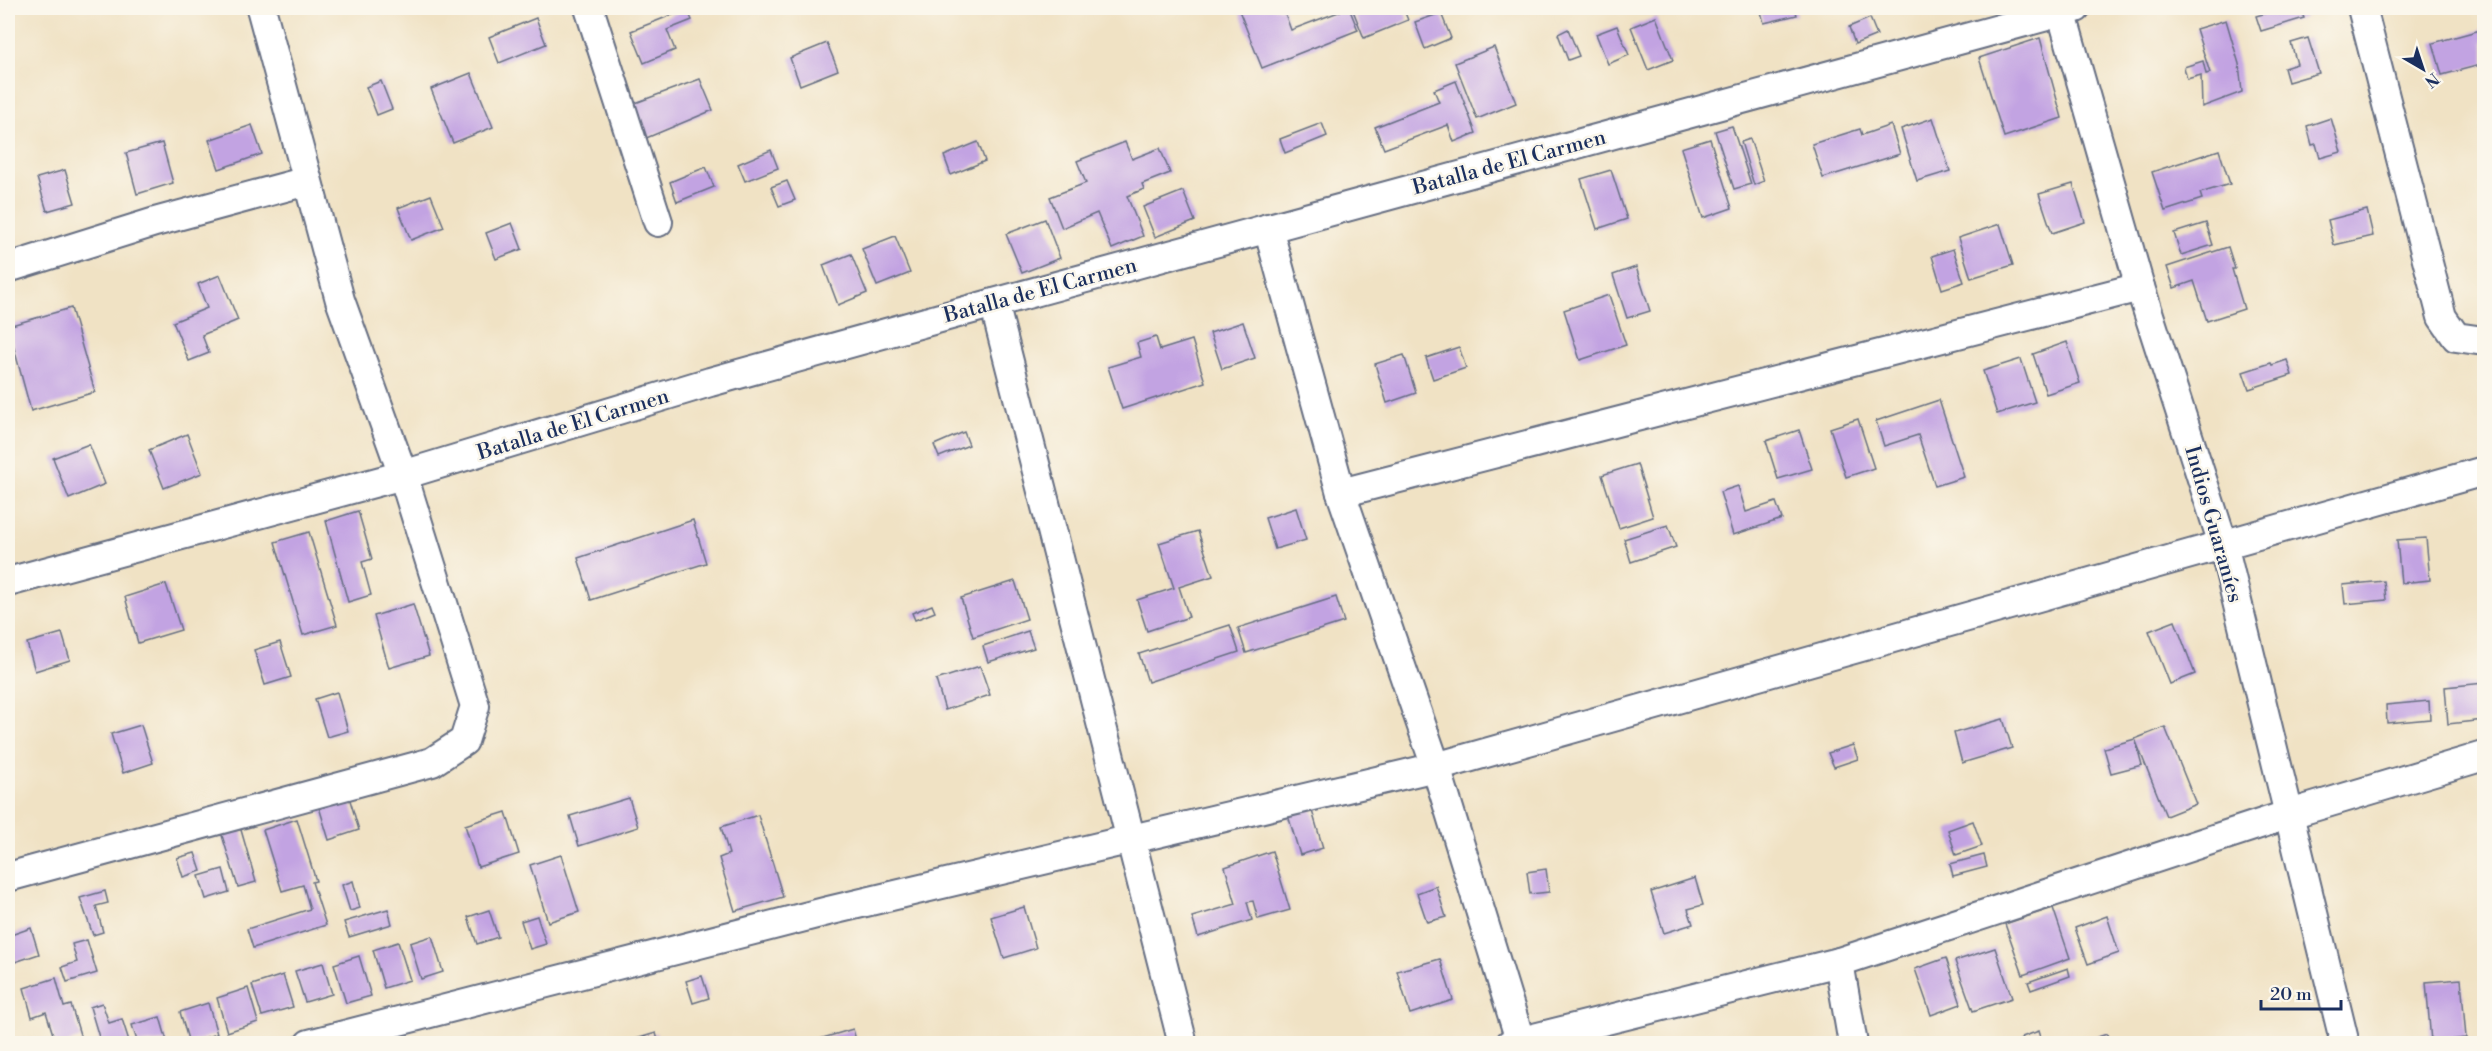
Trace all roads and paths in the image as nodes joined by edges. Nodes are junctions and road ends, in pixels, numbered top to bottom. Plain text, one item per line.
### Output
1 (261, 8) edge
2 (588, 8) edge
3 (2362, 8) edge
4 (2069, 9) edge
5 (307, 181) junction
6 (658, 222) dead end
7 (1268, 228) junction
8 (8, 268) edge
9 (2140, 287) junction
10 (994, 303) junction
11 (2484, 340) edge
12 (2484, 471) edge
13 (403, 475) junction
14 (1341, 493) junction
15 (2223, 544) junction
16 (8, 582) edge
17 (2484, 756) edge
18 (1436, 767) junction
19 (2290, 814) junction
20 (1131, 839) junction
21 (8, 877) edge
22 (1839, 962) junction
23 (1515, 1042) edge
24 (309, 1044) edge
25 (1183, 1044) edge
26 (1853, 1044) edge
27 (2345, 1044) edge

1 - 5 street
2 - 6 street
3 - 11 street
4 - 7 street, Batalla de El Carmen
4 - 9 street, Indios Guaraníes
5 - 8 street
5 - 13 street
7 - 10 street, Batalla de El Carmen
7 - 14 street
9 - 14 street
9 - 15 street, Indios Guaraníes
10 - 13 street, Batalla de El Carmen
10 - 20 street
12 - 15 street
13 - 16 street, Batalla de El Carmen
13 - 21 street
14 - 18 street
15 - 18 street
15 - 19 street, Indios Guaraníes
17 - 19 street
18 - 20 street
18 - 23 street
19 - 22 street
19 - 27 street, Indios Guaraníes
20 - 24 street
20 - 25 street
22 - 23 street
22 - 26 street

